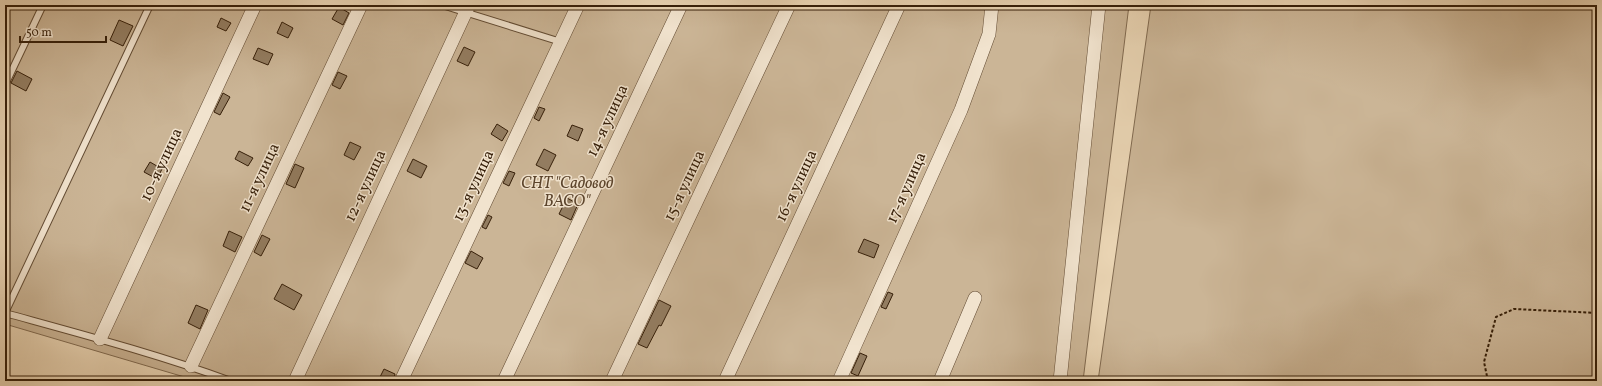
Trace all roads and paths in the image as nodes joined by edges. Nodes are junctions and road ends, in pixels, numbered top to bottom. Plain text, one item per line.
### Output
1 (43, 5) edge
2 (150, 5) edge
3 (255, 5) edge
4 (361, 5) edge
5 (442, 5) edge
6 (578, 5) edge
7 (681, 5) edge
8 (789, 5) edge
9 (900, 5) edge
10 (992, 5) edge
11 (1099, 5) edge
12 (467, 8) edge
13 (561, 42) junction
14 (5, 85) edge
15 (976, 298) dead end
16 (5, 313) edge
17 (1597, 313) edge
18 (100, 339) junction
19 (191, 366) junction
20 (231, 381) edge
21 (295, 381) edge
22 (400, 381) edge
23 (504, 381) edge
24 (612, 381) edge
25 (725, 381) edge
26 (839, 381) edge
27 (940, 381) edge
28 (1060, 381) edge
29 (1488, 381) edge

1 - 14 lane
2 - 16 lane
3 - 18 street, 10-я улица
4 - 19 street, 11-я улица
5 - 12 lane
6 - 13 street, 13-я улица
7 - 23 street, 14-я улица
8 - 24 street, 15-я улица
9 - 25 street, 16-я улица
10 - 26 street, 17-я улица
11 - 28 street
12 - 13 lane
12 - 21 street, 12-я улица
13 - 22 street, 13-я улица
15 - 27 street
16 - 18 lane
17 - 29 path
18 - 19 lane
19 - 20 lane

